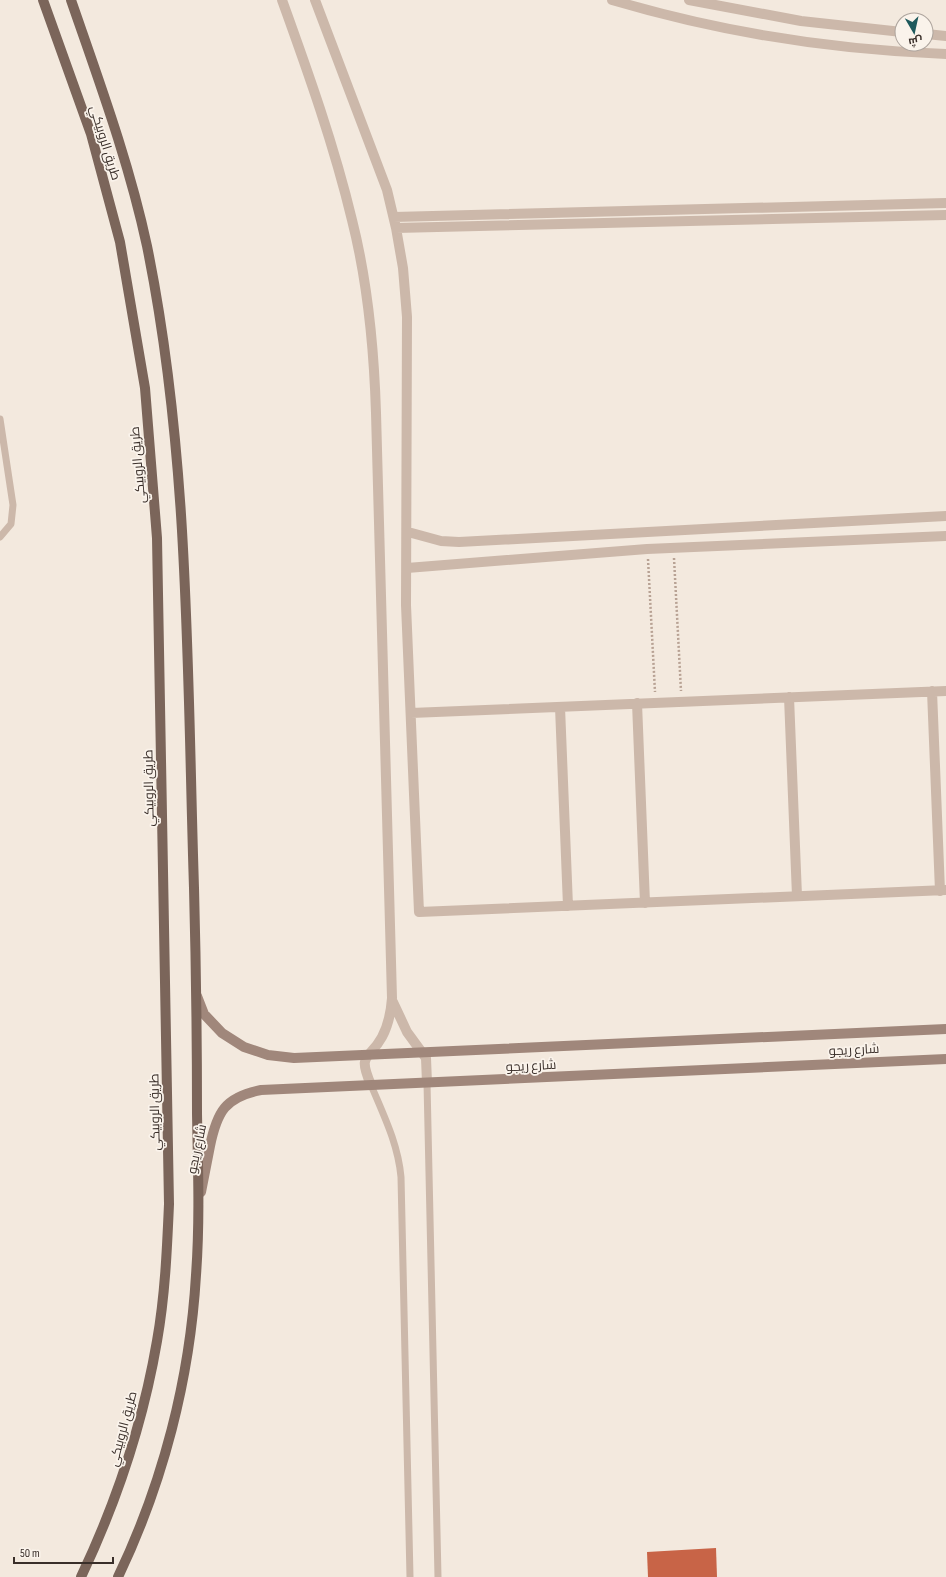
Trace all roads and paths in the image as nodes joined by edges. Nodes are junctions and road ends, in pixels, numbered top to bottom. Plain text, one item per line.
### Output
1 (43, 0) edge
2 (71, 0) edge
3 (282, 0) edge
4 (315, 0) edge
5 (612, 0) edge
6 (689, 0) edge
7 (894, 31) edge
8 (934, 35) edge
9 (946, 36) edge
10 (946, 54) edge
11 (946, 203) edge
12 (617, 212) junction
13 (946, 215) edge
14 (394, 217) junction
15 (617, 223) junction
16 (396, 228) junction
17 (0, 420) edge
18 (946, 516) edge
19 (761, 526) junction
20 (408, 532) junction
21 (946, 536) edge
22 (0, 537) edge
23 (763, 544) junction
24 (673, 548) junction
25 (647, 549) junction
26 (407, 568) junction
27 (946, 690) edge
28 (932, 691) junction
29 (789, 697) junction
30 (682, 702) junction
31 (655, 703) junction
32 (637, 704) junction
33 (560, 706) junction
34 (411, 713) junction
35 (943, 890) edge
36 (797, 896) junction
37 (645, 903) junction
38 (568, 906) junction
39 (197, 994) junction
40 (392, 998) junction
41 (946, 1029) edge
42 (422, 1052) junction
43 (367, 1055) junction
44 (946, 1059) edge
45 (427, 1083) junction
46 (371, 1085) junction
47 (198, 1206) junction
48 (81, 1577) edge
49 (118, 1577) edge
50 (410, 1577) edge
51 (438, 1577) edge

1 - 48 main road, طريق الروبيكي
2 - 39 main road, طريق الروبيكي
3 - 40 street
4 - 14 street
5 - 10 street
6 - 7 street
8 - 9 street
11 - 12 street
12 - 14 street
12 - 15 street
13 - 15 street
14 - 16 street
15 - 16 street
16 - 20 street
17 - 22 lane
18 - 19 street
19 - 20 street
19 - 23 street
20 - 26 street
21 - 23 street
23 - 24 street
24 - 25 street
24 - 30 path
25 - 26 street
25 - 31 path
26 - 34 street
27 - 28 street
28 - 29 street
28 - 35 street
29 - 30 street
29 - 36 street
30 - 31 street
31 - 32 street
32 - 33 street
32 - 37 street
33 - 34 street
33 - 38 street
34 - 38 street
35 - 36 street
36 - 37 street
37 - 38 street
39 - 43 main road, شارع ريجو
39 - 47 main road, طريق الروبيكي
40 - 42 street
40 - 43 street
41 - 42 main road, شارع ريجو
42 - 43 main road, شارع ريجو
42 - 45 street
43 - 46 street
44 - 45 main road, شارع ريجو
45 - 46 main road, شارع ريجو
45 - 51 lane
46 - 47 main road, شارع ريجو
46 - 50 lane
47 - 49 main road, طريق الروبيكي

